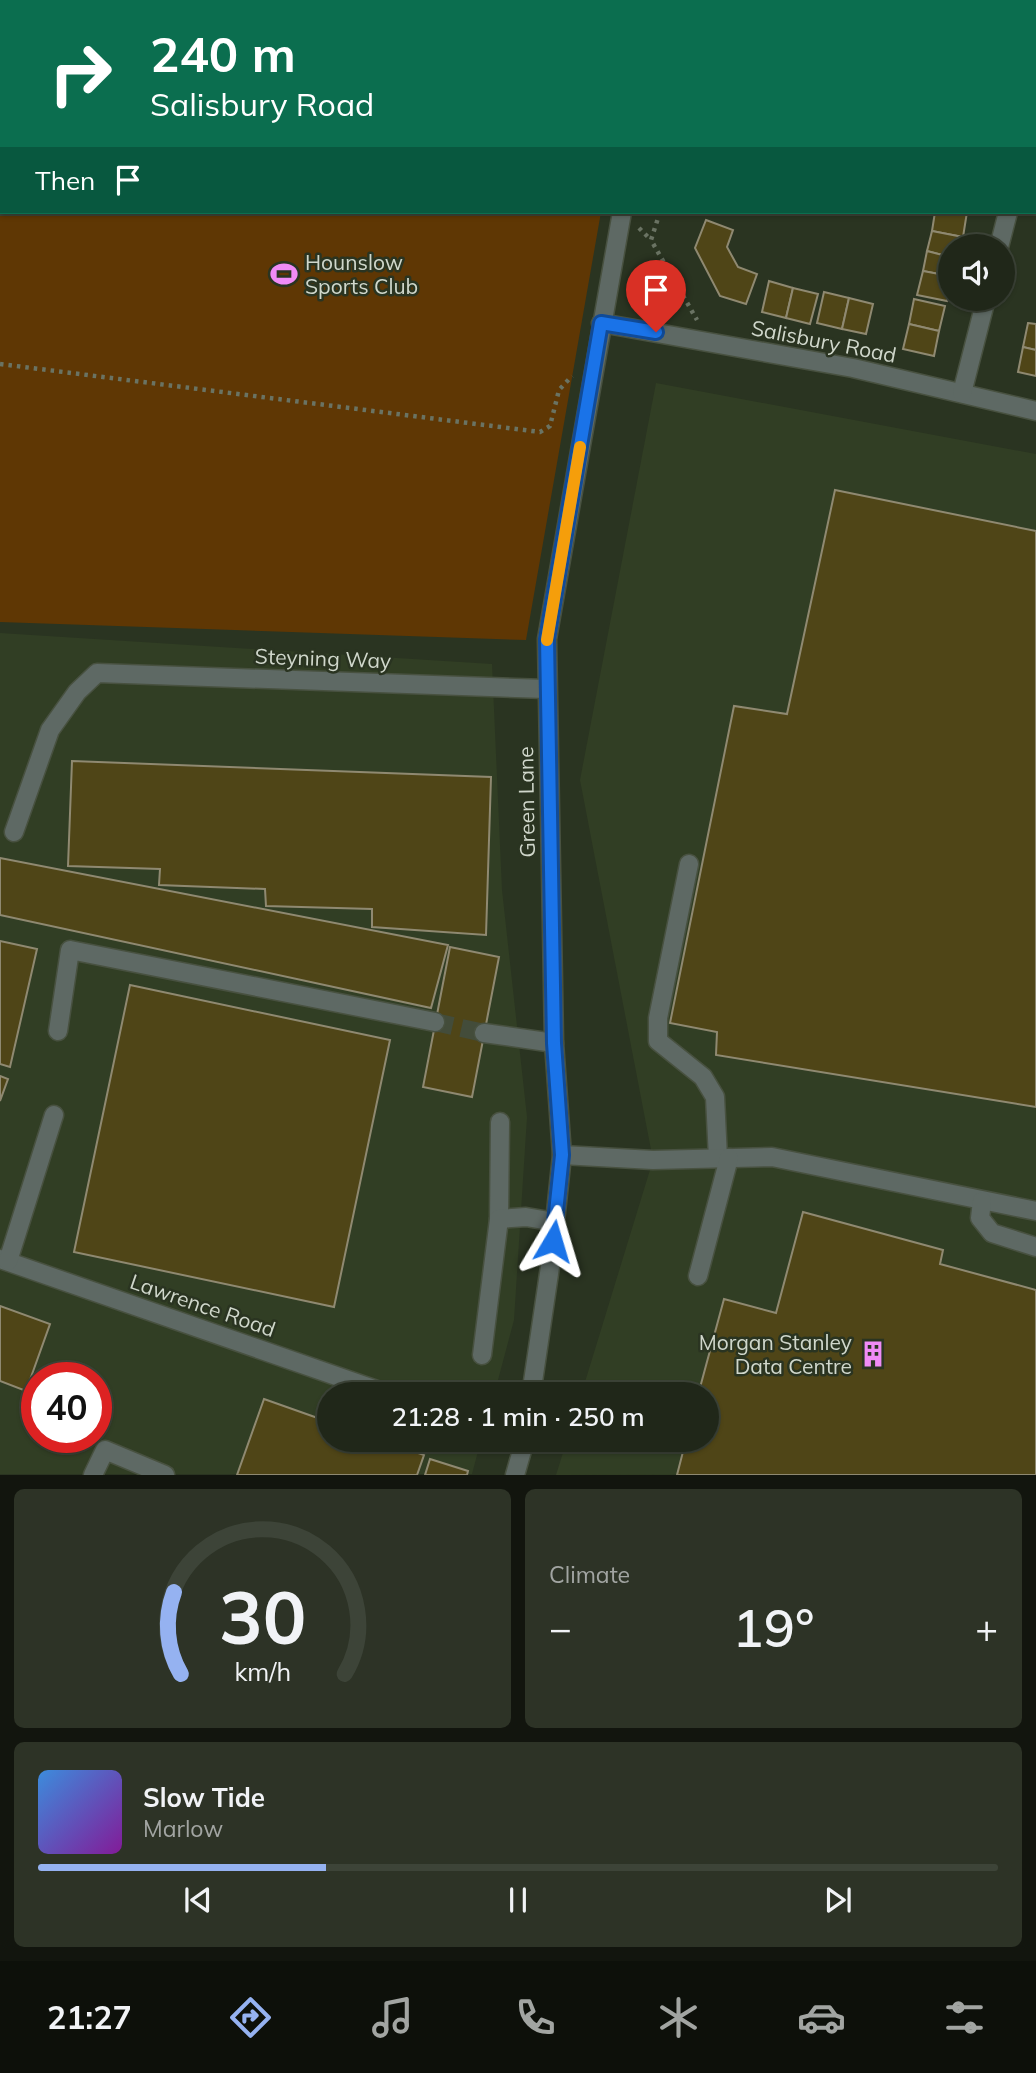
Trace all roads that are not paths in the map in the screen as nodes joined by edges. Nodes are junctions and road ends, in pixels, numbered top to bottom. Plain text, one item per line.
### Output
1 (622, 214) edge
2 (1007, 214) edge
3 (1002, 234) edge
4 (983, 311) edge
5 (601, 323) junction
6 (962, 393) junction
7 (1036, 411) edge
8 (547, 689) junction
9 (14, 832) dead end
10 (689, 863) dead end
11 (435, 1022) tunnel mouth
12 (58, 1031) dead end
13 (484, 1033) tunnel mouth
14 (554, 1043) junction
15 (54, 1115) dead end
16 (500, 1122) dead end
17 (562, 1155) junction
18 (723, 1158) junction
19 (982, 1201) junction
20 (1036, 1211) edge
21 (499, 1219) junction
22 (555, 1222) junction
23 (1036, 1247) edge
24 (4, 1260) edge
25 (698, 1276) dead end
26 (482, 1354) dead end
27 (354, 1382) edge
28 (533, 1382) edge
29 (521, 1452) edge
30 (93, 1475) edge
31 (165, 1475) edge
32 (515, 1475) edge

1 - 5 street, Green Lane
2 - 3 street
4 - 6 street
5 - 6 street, Salisbury Road
5 - 8 street, Green Lane
6 - 7 street, Salisbury Road
8 - 9 street, Steyning Way
8 - 14 street, Green Lane
10 - 18 street
11 - 12 street
13 - 14 street
14 - 17 street, Green Lane
15 - 24 street
16 - 21 street
17 - 18 street
17 - 22 street, Green Lane
18 - 19 street
18 - 25 street
19 - 20 street
19 - 23 street
21 - 22 street
21 - 26 street
22 - 28 street, Green Lane
24 - 27 street, Lawrence Road
29 - 32 street
30 - 31 street

